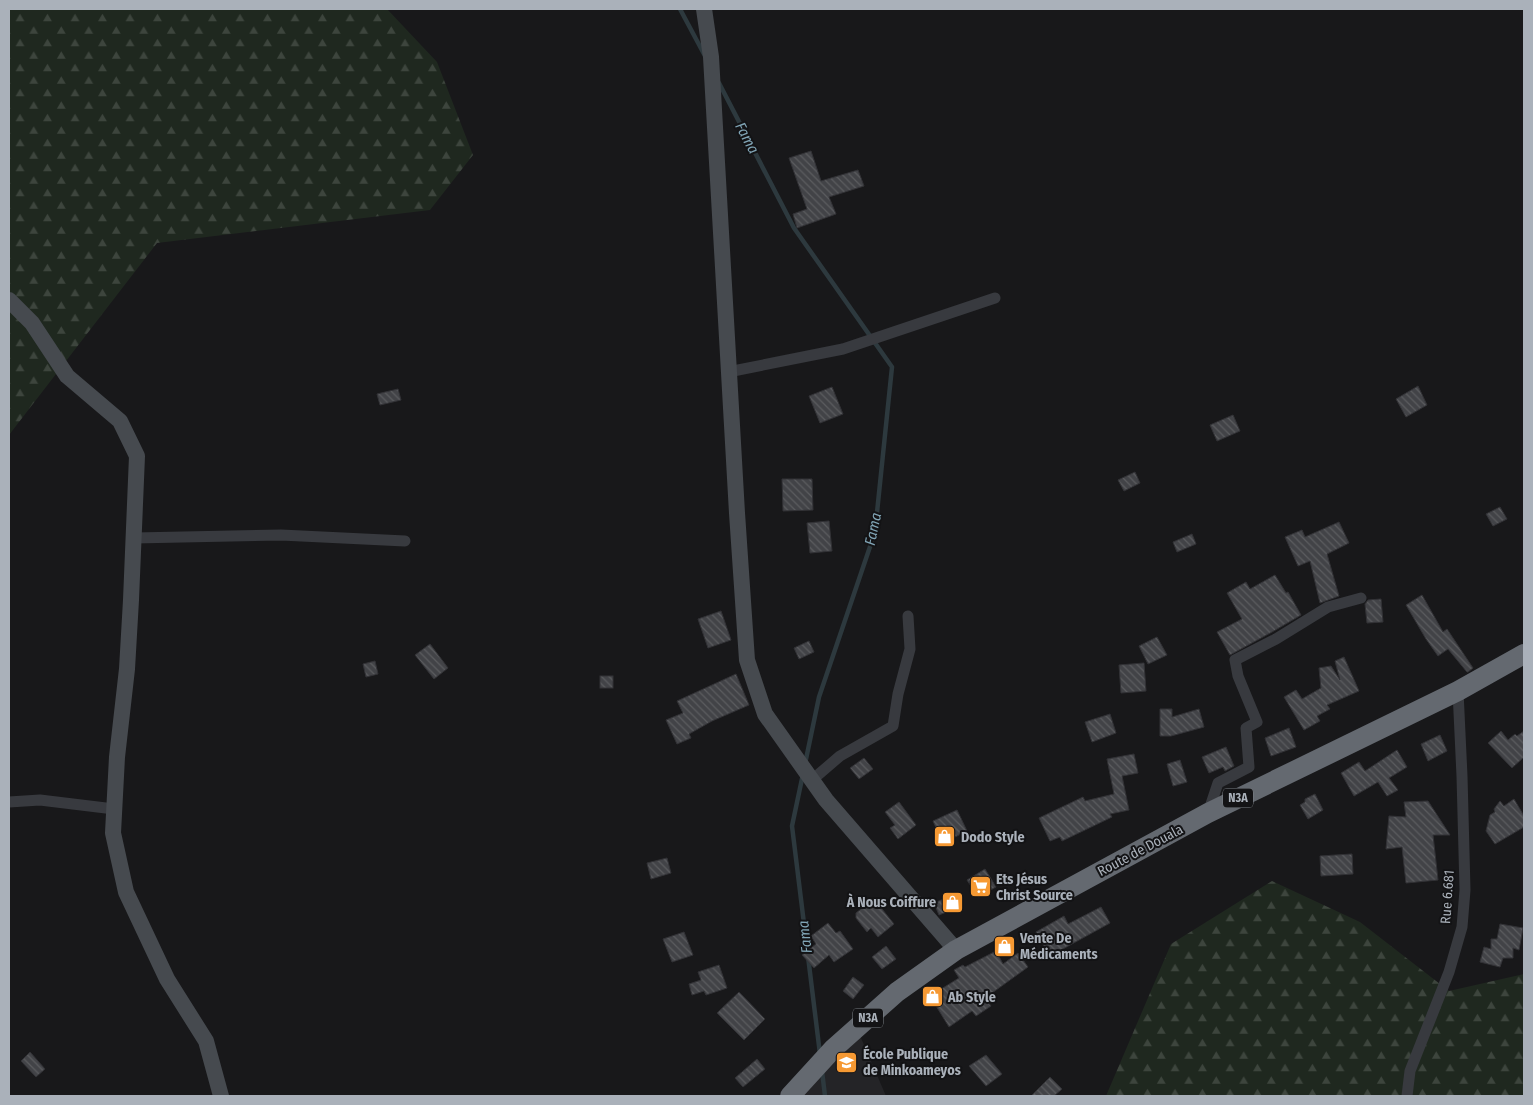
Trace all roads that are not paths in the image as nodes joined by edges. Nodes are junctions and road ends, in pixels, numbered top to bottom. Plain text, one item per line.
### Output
1 (704, 9) edge
2 (995, 298) dead end
3 (9, 300) edge
4 (728, 372) junction
5 (134, 538) junction
6 (405, 541) dead end
7 (1361, 598) dead end
8 (908, 616) dead end
9 (1524, 654) edge
10 (1458, 691) junction
11 (812, 780) junction
12 (9, 802) edge
13 (114, 809) junction
14 (1208, 813) junction
15 (956, 950) junction
16 (221, 1096) edge
17 (790, 1096) edge
18 (1407, 1096) edge

1 - 4 street
2 - 4 street
3 - 5 street
4 - 11 street
5 - 6 street
5 - 13 street
7 - 14 street
8 - 11 street
9 - 10 highway, Route de Douala / N3A
10 - 14 highway, Route de Douala / N3A
10 - 18 street, Rue 6.681
11 - 15 street
12 - 13 street
13 - 16 street
14 - 15 highway, Route de Douala / N3A
15 - 17 highway, Route de Douala / N3A

